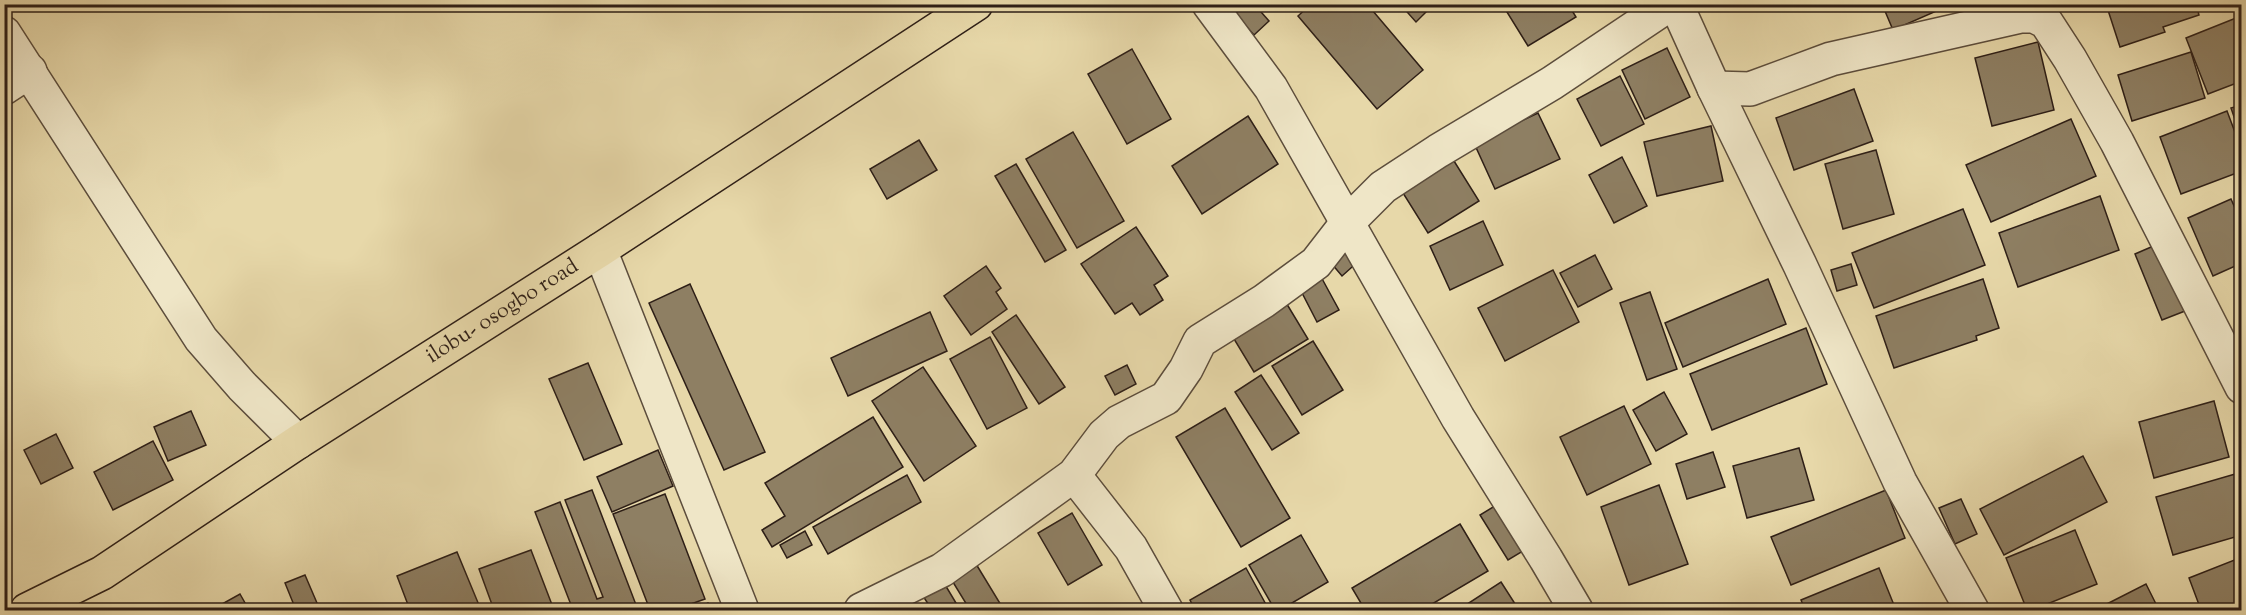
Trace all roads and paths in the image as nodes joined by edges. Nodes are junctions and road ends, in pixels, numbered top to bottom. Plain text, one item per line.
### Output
1 (976, 4) edge
2 (1209, 4) edge
3 (1670, 4) edge
4 (1676, 4) edge
5 (4, 33) edge
6 (17, 80) edge
7 (1714, 88) junction
8 (1347, 223) junction
9 (600, 250) junction
10 (2241, 387) edge
11 (298, 442) junction
12 (1074, 476) junction
13 (27, 610) edge
14 (742, 610) edge
15 (861, 610) edge
16 (1166, 610) edge
17 (1576, 610) edge
18 (1972, 610) edge

1 - 9 main road, ilobu- osogbo road
2 - 8 street
3 - 8 street
4 - 7 street
5 - 6 street
6 - 11 street
7 - 10 street
7 - 18 street
8 - 12 street
8 - 17 street
9 - 11 main road, ilobu- osogbo road
9 - 14 street
11 - 13 main road, ilobu- osogbo road
12 - 15 street
12 - 16 street

